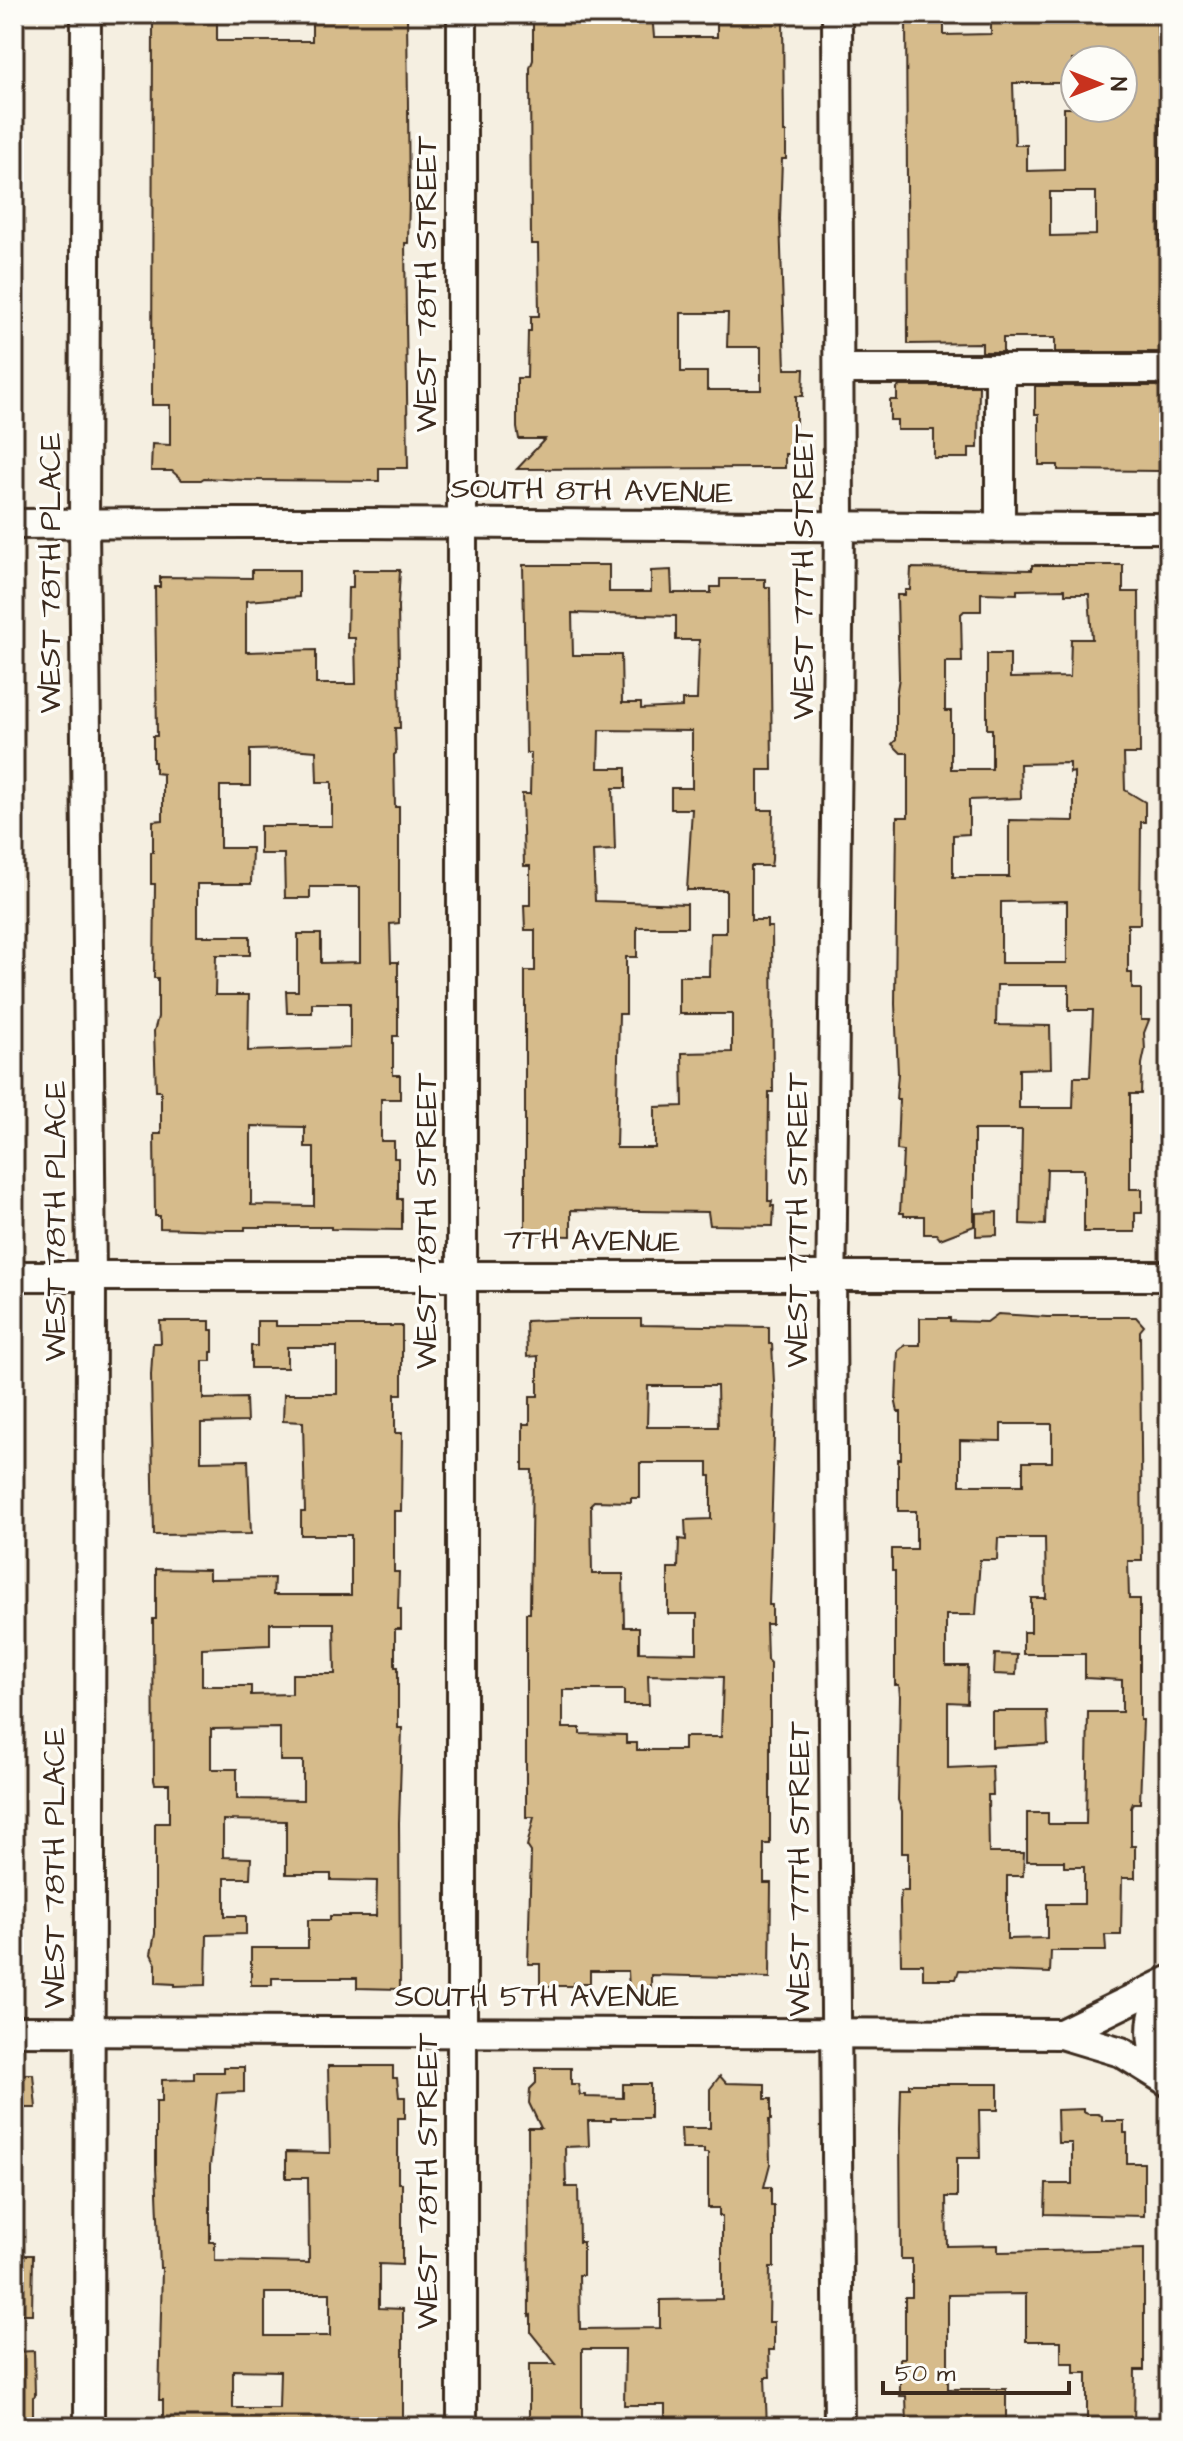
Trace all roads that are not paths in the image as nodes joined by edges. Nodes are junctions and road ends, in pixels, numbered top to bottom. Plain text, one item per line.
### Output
1 (86, 14) edge
2 (462, 14) edge
3 (837, 14) edge
4 (839, 369) junction
5 (1000, 369) junction
6 (1169, 369) edge
7 (84, 523) junction
8 (461, 523) junction
9 (14, 524) edge
10 (839, 528) junction
11 (1000, 528) junction
12 (1169, 528) edge
13 (462, 1274) junction
14 (14, 1276) edge
15 (1169, 1276) edge
16 (91, 1277) junction
17 (831, 1278) junction
18 (1169, 1984) edge
19 (14, 2031) edge
20 (89, 2031) junction
21 (462, 2031) junction
22 (834, 2031) junction
23 (1061, 2034) junction
24 (1169, 2080) edge
25 (89, 2427) edge
26 (462, 2427) edge
27 (839, 2427) edge

1 - 7 street, WEST 78TH PLACE
2 - 8 street, WEST 78TH STREET
3 - 4 street, WEST 77TH STREET
4 - 5 street
4 - 10 street, WEST 77TH STREET
5 - 6 street
5 - 11 street
7 - 8 street, SOUTH 8TH AVENUE
7 - 9 street, SOUTH 8TH AVENUE
7 - 16 street, WEST 78TH PLACE
8 - 10 street, SOUTH 8TH AVENUE
8 - 13 street, WEST 78TH STREET
10 - 11 street, SOUTH 8TH AVENUE
10 - 17 street, WEST 77TH STREET
11 - 12 street, SOUTH 8TH AVENUE
13 - 16 street, 7TH AVENUE
13 - 17 street, 7TH AVENUE
13 - 21 street, WEST 78TH STREET
14 - 16 street, 7TH AVENUE
15 - 17 street, 7TH AVENUE
16 - 20 street, WEST 78TH PLACE
17 - 22 street, WEST 77TH STREET
18 - 23 street, SOUTH 5TH AVENUE
18 - 24 street
19 - 20 street, SOUTH 5TH AVENUE
20 - 21 street, SOUTH 5TH AVENUE
20 - 25 street, WEST 78TH PLACE
21 - 22 street, SOUTH 5TH AVENUE
21 - 26 street, WEST 78TH STREET
22 - 23 street, SOUTH 5TH AVENUE
22 - 27 street, WEST 77TH STREET
23 - 24 street, SOUTH 5TH AVENUE

